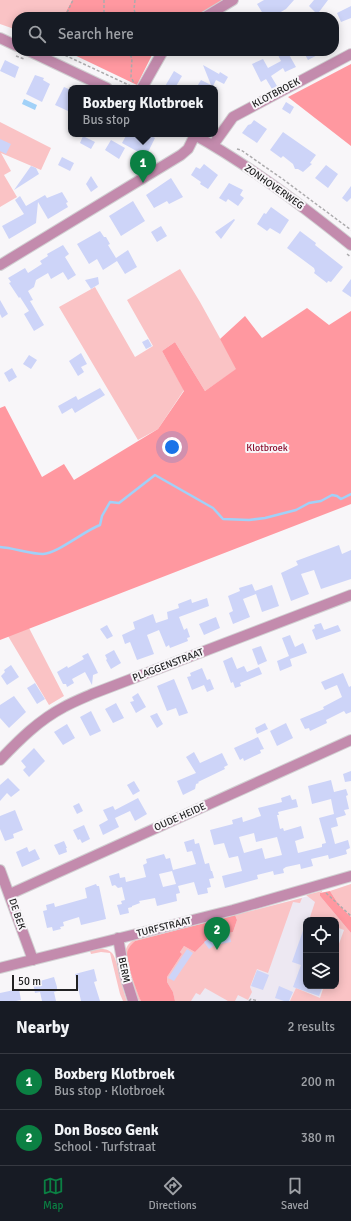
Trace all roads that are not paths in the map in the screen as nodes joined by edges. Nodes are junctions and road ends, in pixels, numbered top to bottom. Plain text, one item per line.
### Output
1 (233, 0) edge
2 (213, 12) edge
3 (0, 38) edge
4 (12, 44) edge
5 (351, 54) edge
6 (40, 56) edge
7 (160, 56) edge
8 (101, 85) edge
9 (144, 85) edge
10 (193, 137) edge
11 (213, 146) junction
12 (348, 248) edge
13 (0, 265) edge
14 (351, 595) edge
15 (351, 740) edge
16 (0, 760) edge
17 (0, 870) edge
18 (351, 876) edge
19 (10, 894) junction
20 (118, 938) junction
21 (33, 960) junction
22 (0, 968) edge
23 (133, 1001) edge

1 - 2 street
3 - 4 street
5 - 11 street, KLOTBROEK
6 - 8 street
7 - 9 street
10 - 11 street, ZONHOVERWEG
10 - 13 street
11 - 12 street, ZONHOVERWEG
14 - 16 street, PLAGGENSTRAAT
15 - 19 street, OUDE HEIDE
17 - 19 street, DE BEK
18 - 20 street, TURFSTRAAT
19 - 21 street, DE BEK
20 - 21 street, TURFSTRAAT
20 - 23 street, BERM
21 - 22 street, TURFSTRAAT

